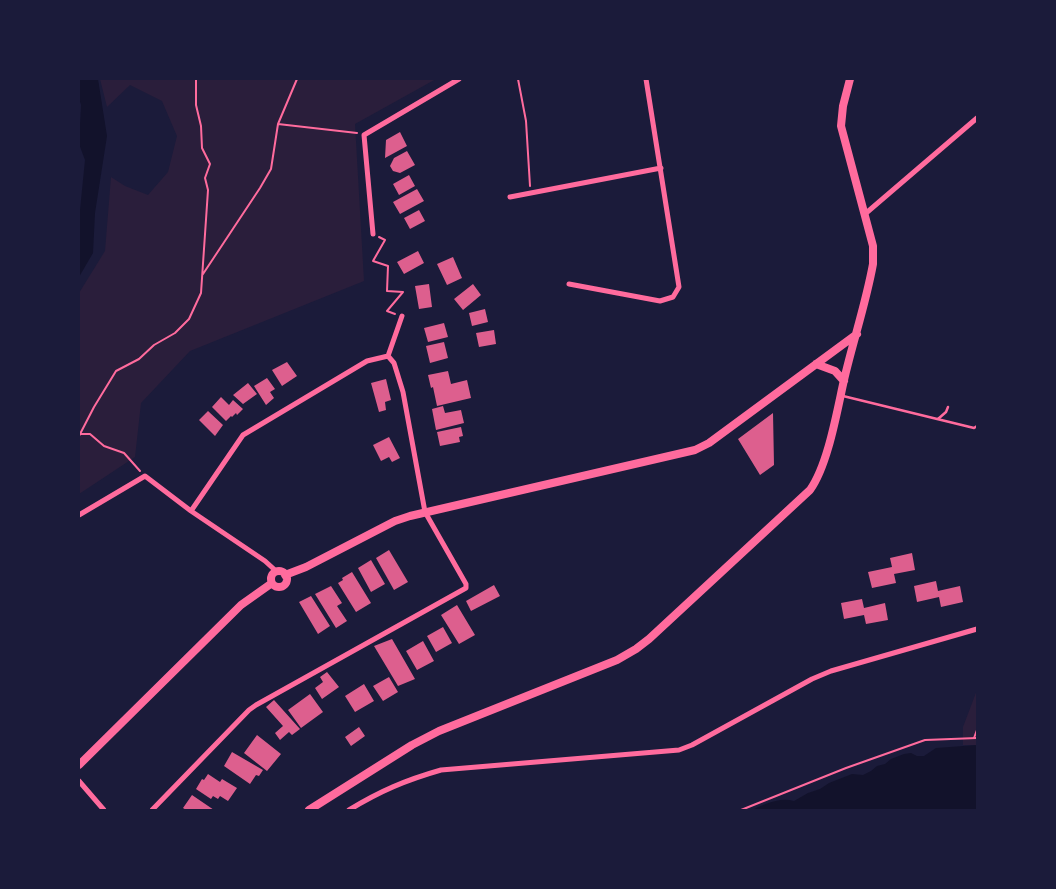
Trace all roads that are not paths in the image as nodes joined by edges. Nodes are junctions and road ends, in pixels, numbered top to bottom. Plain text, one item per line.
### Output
1 (459, 79) edge
2 (646, 79) edge
3 (850, 79) edge
4 (977, 118) edge
5 (661, 168) junction
6 (510, 197) dead end
7 (865, 214) junction
8 (373, 234) road end
9 (569, 284) dead end
10 (402, 316) road end
11 (857, 334) junction
12 (388, 356) junction
13 (816, 364) junction
14 (844, 381) junction
15 (841, 396) junction
16 (948, 407) dead end
17 (936, 419) junction
18 (977, 426) edge
19 (191, 511) junction
20 (425, 512) junction
21 (79, 515) edge
22 (276, 572) junction
23 (286, 575) junction
24 (272, 583) junction
25 (977, 630) edge
26 (79, 765) edge
27 (79, 781) edge
28 (104, 810) edge
29 (152, 810) edge
30 (309, 810) edge
31 (348, 810) edge

1 - 8 street
2 - 5 street
3 - 7 main road
4 - 7 street
5 - 6 street
5 - 9 street
7 - 11 main road
10 - 12 street
11 - 13 main road
11 - 14 main road
12 - 19 street
12 - 20 street
13 - 14 main road
13 - 20 main road
14 - 15 main road
15 - 17 lane
15 - 30 main road
16 - 17 lane
17 - 18 lane
19 - 21 street
19 - 22 street
20 - 23 main road
20 - 29 street
22 - 23 main road
22 - 24 main road
23 - 24 main road
24 - 26 main road
25 - 31 street
27 - 28 street

